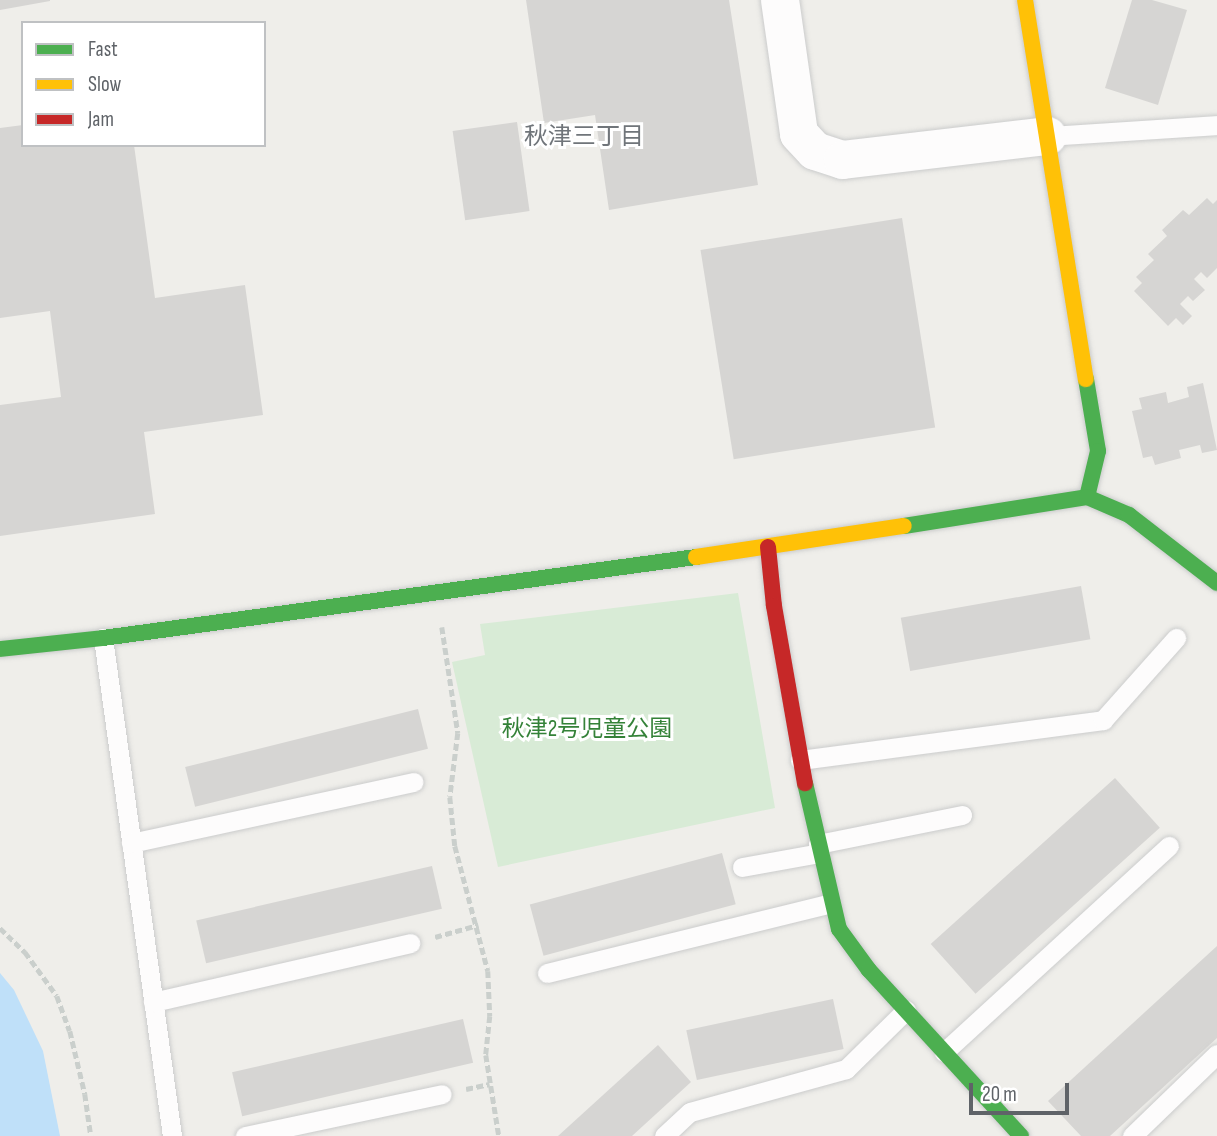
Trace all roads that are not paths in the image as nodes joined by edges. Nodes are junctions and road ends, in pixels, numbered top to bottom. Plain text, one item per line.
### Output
1 (780, 0) edge
2 (1025, 0) edge
3 (1217, 125) edge
4 (1048, 136) junction
5 (1087, 497) junction
6 (768, 547) junction
7 (1217, 583) edge
8 (103, 638) junction
9 (1176, 638) dead end
10 (0, 649) edge
11 (800, 760) junction
12 (413, 782) dead end
13 (962, 815) dead end
14 (131, 843) junction
15 (1169, 846) dead end
16 (819, 849) junction
17 (741, 867) dead end
18 (831, 904) junction
19 (410, 943) road end
20 (547, 973) dead end
21 (153, 1002) junction
22 (906, 1010) junction
23 (944, 1052) junction
24 (1217, 1054) edge
25 (442, 1094) dead end
26 (172, 1136) edge
27 (245, 1136) edge
28 (664, 1136) edge
29 (1021, 1136) edge
30 (1132, 1136) edge

1 - 4 street
2 - 4 street
3 - 4 lane
4 - 5 street
5 - 6 street
5 - 7 street
6 - 8 street
6 - 11 street
8 - 10 street
8 - 14 lane
9 - 11 lane
11 - 16 street
12 - 14 lane
13 - 16 lane
14 - 21 lane
15 - 23 lane
16 - 17 lane
16 - 18 street
18 - 20 lane
18 - 22 street
19 - 21 lane
21 - 26 lane
22 - 23 street
22 - 28 lane
23 - 29 street
24 - 30 lane
25 - 27 lane

